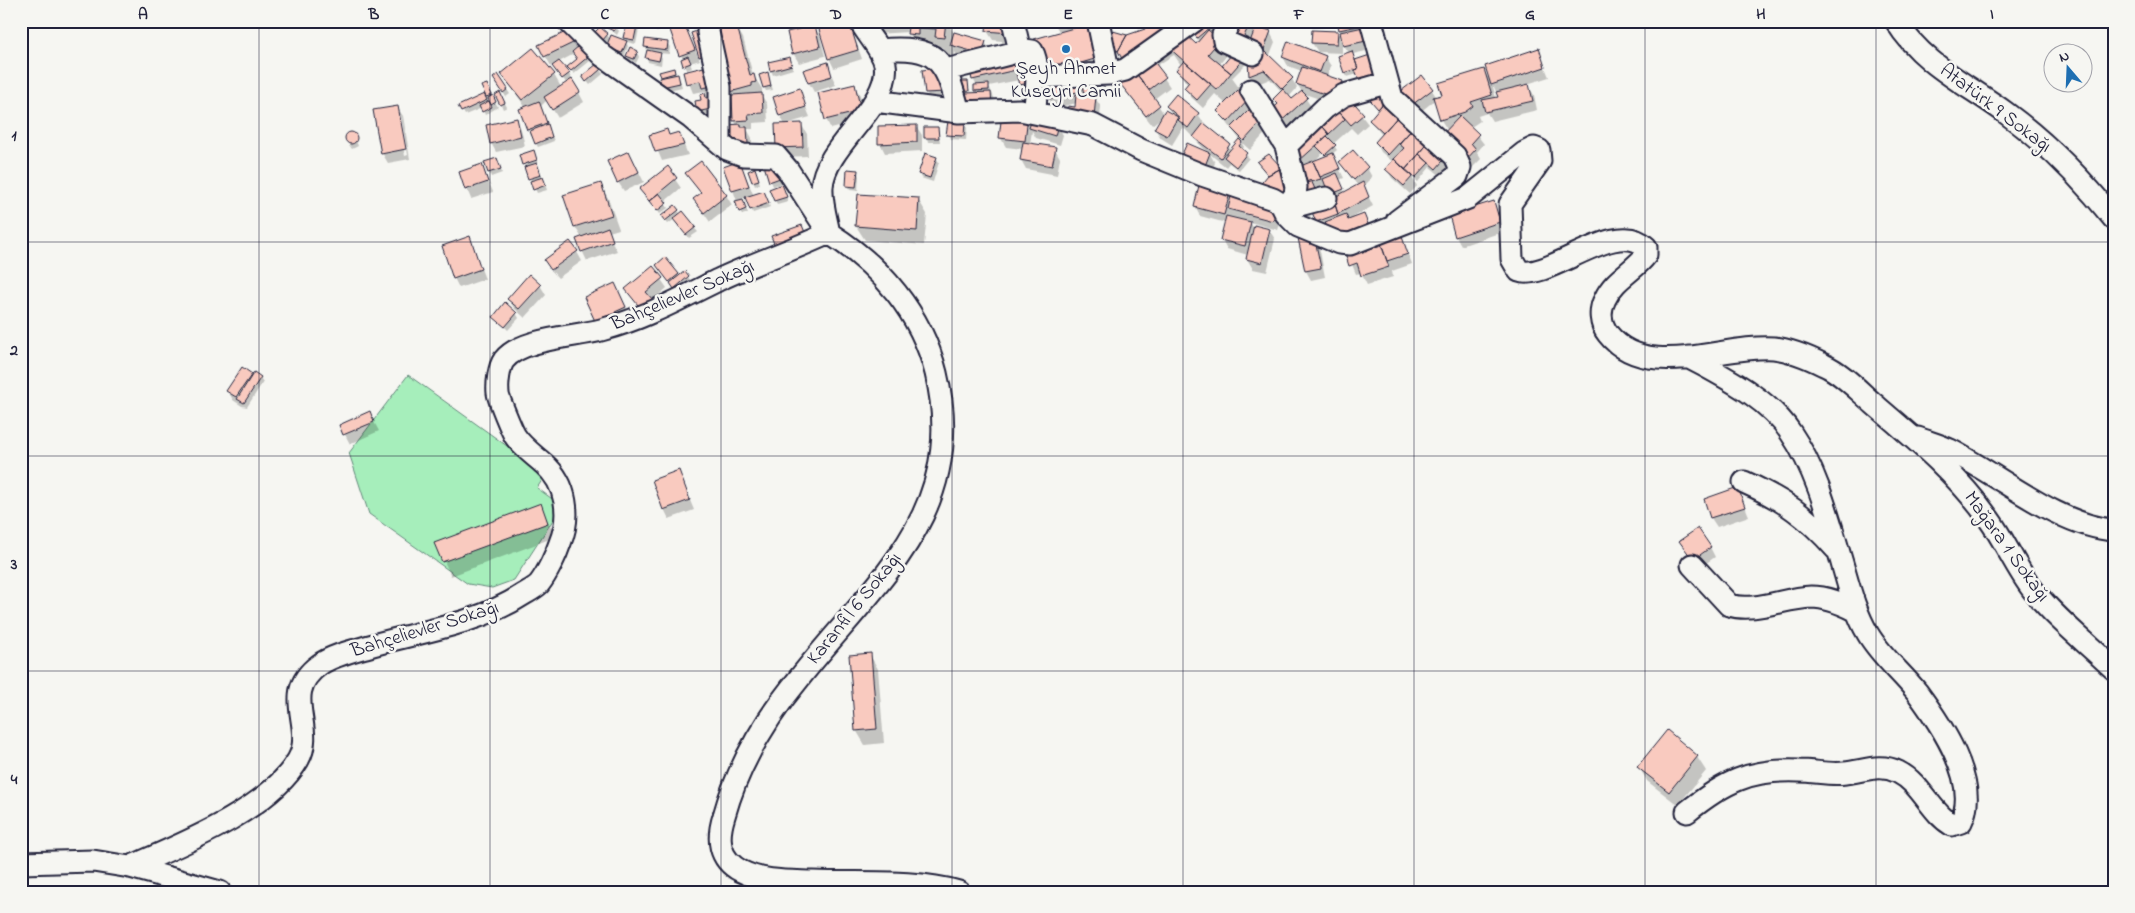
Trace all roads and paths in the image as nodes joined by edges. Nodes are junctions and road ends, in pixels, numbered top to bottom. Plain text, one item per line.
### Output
1 (708, 21) edge
2 (860, 21) edge
3 (1013, 21) edge
4 (1098, 21) edge
5 (1194, 21) edge
6 (1230, 21) edge
7 (1370, 21) edge
8 (1896, 21) edge
9 (568, 23) edge
10 (879, 50) junction
11 (1020, 51) junction
12 (1253, 54) dead end
13 (946, 70) junction
14 (1109, 74) junction
15 (1036, 77) junction
16 (1386, 83) junction
17 (1250, 90) dead end
18 (874, 101) junction
19 (959, 112) junction
20 (1035, 112) junction
21 (720, 143) junction
22 (1286, 146) junction
23 (1326, 198) dead end
24 (1284, 209) junction
25 (2114, 219) edge
26 (829, 233) junction
27 (1382, 233) junction
28 (1688, 357) junction
29 (1910, 435) junction
30 (1744, 482) dead end
31 (2114, 530) edge
32 (1839, 552) junction
33 (1692, 565) dead end
34 (1855, 610) junction
35 (2114, 669) edge
36 (1687, 812) dead end
37 (21, 863) edge
38 (130, 867) junction
39 (220, 892) edge
40 (959, 892) edge

1 - 21 street
2 - 10 street
3 - 11 street
4 - 14 street
5 - 14 street
6 - 12 street
7 - 16 street
8 - 25 street, Atatürk 9 Sokağı
9 - 21 street
10 - 13 street
10 - 18 street
11 - 13 street
11 - 15 street
13 - 19 street
14 - 15 street
15 - 20 street
16 - 22 street
16 - 27 street
17 - 22 street
18 - 19 street
18 - 26 street
19 - 20 street
20 - 24 street
21 - 26 street
22 - 24 street
23 - 24 street
24 - 27 street
26 - 38 street, Bahçelievler Sokağı
26 - 40 street, Karanfil 6 Sokağı
27 - 28 street
28 - 29 street
28 - 32 street
29 - 31 street, Mağara 1 Sokağı
29 - 35 street, Mağara 1 Sokağı
30 - 32 street
32 - 34 street
33 - 34 street
34 - 36 street
37 - 38 street
38 - 39 street

